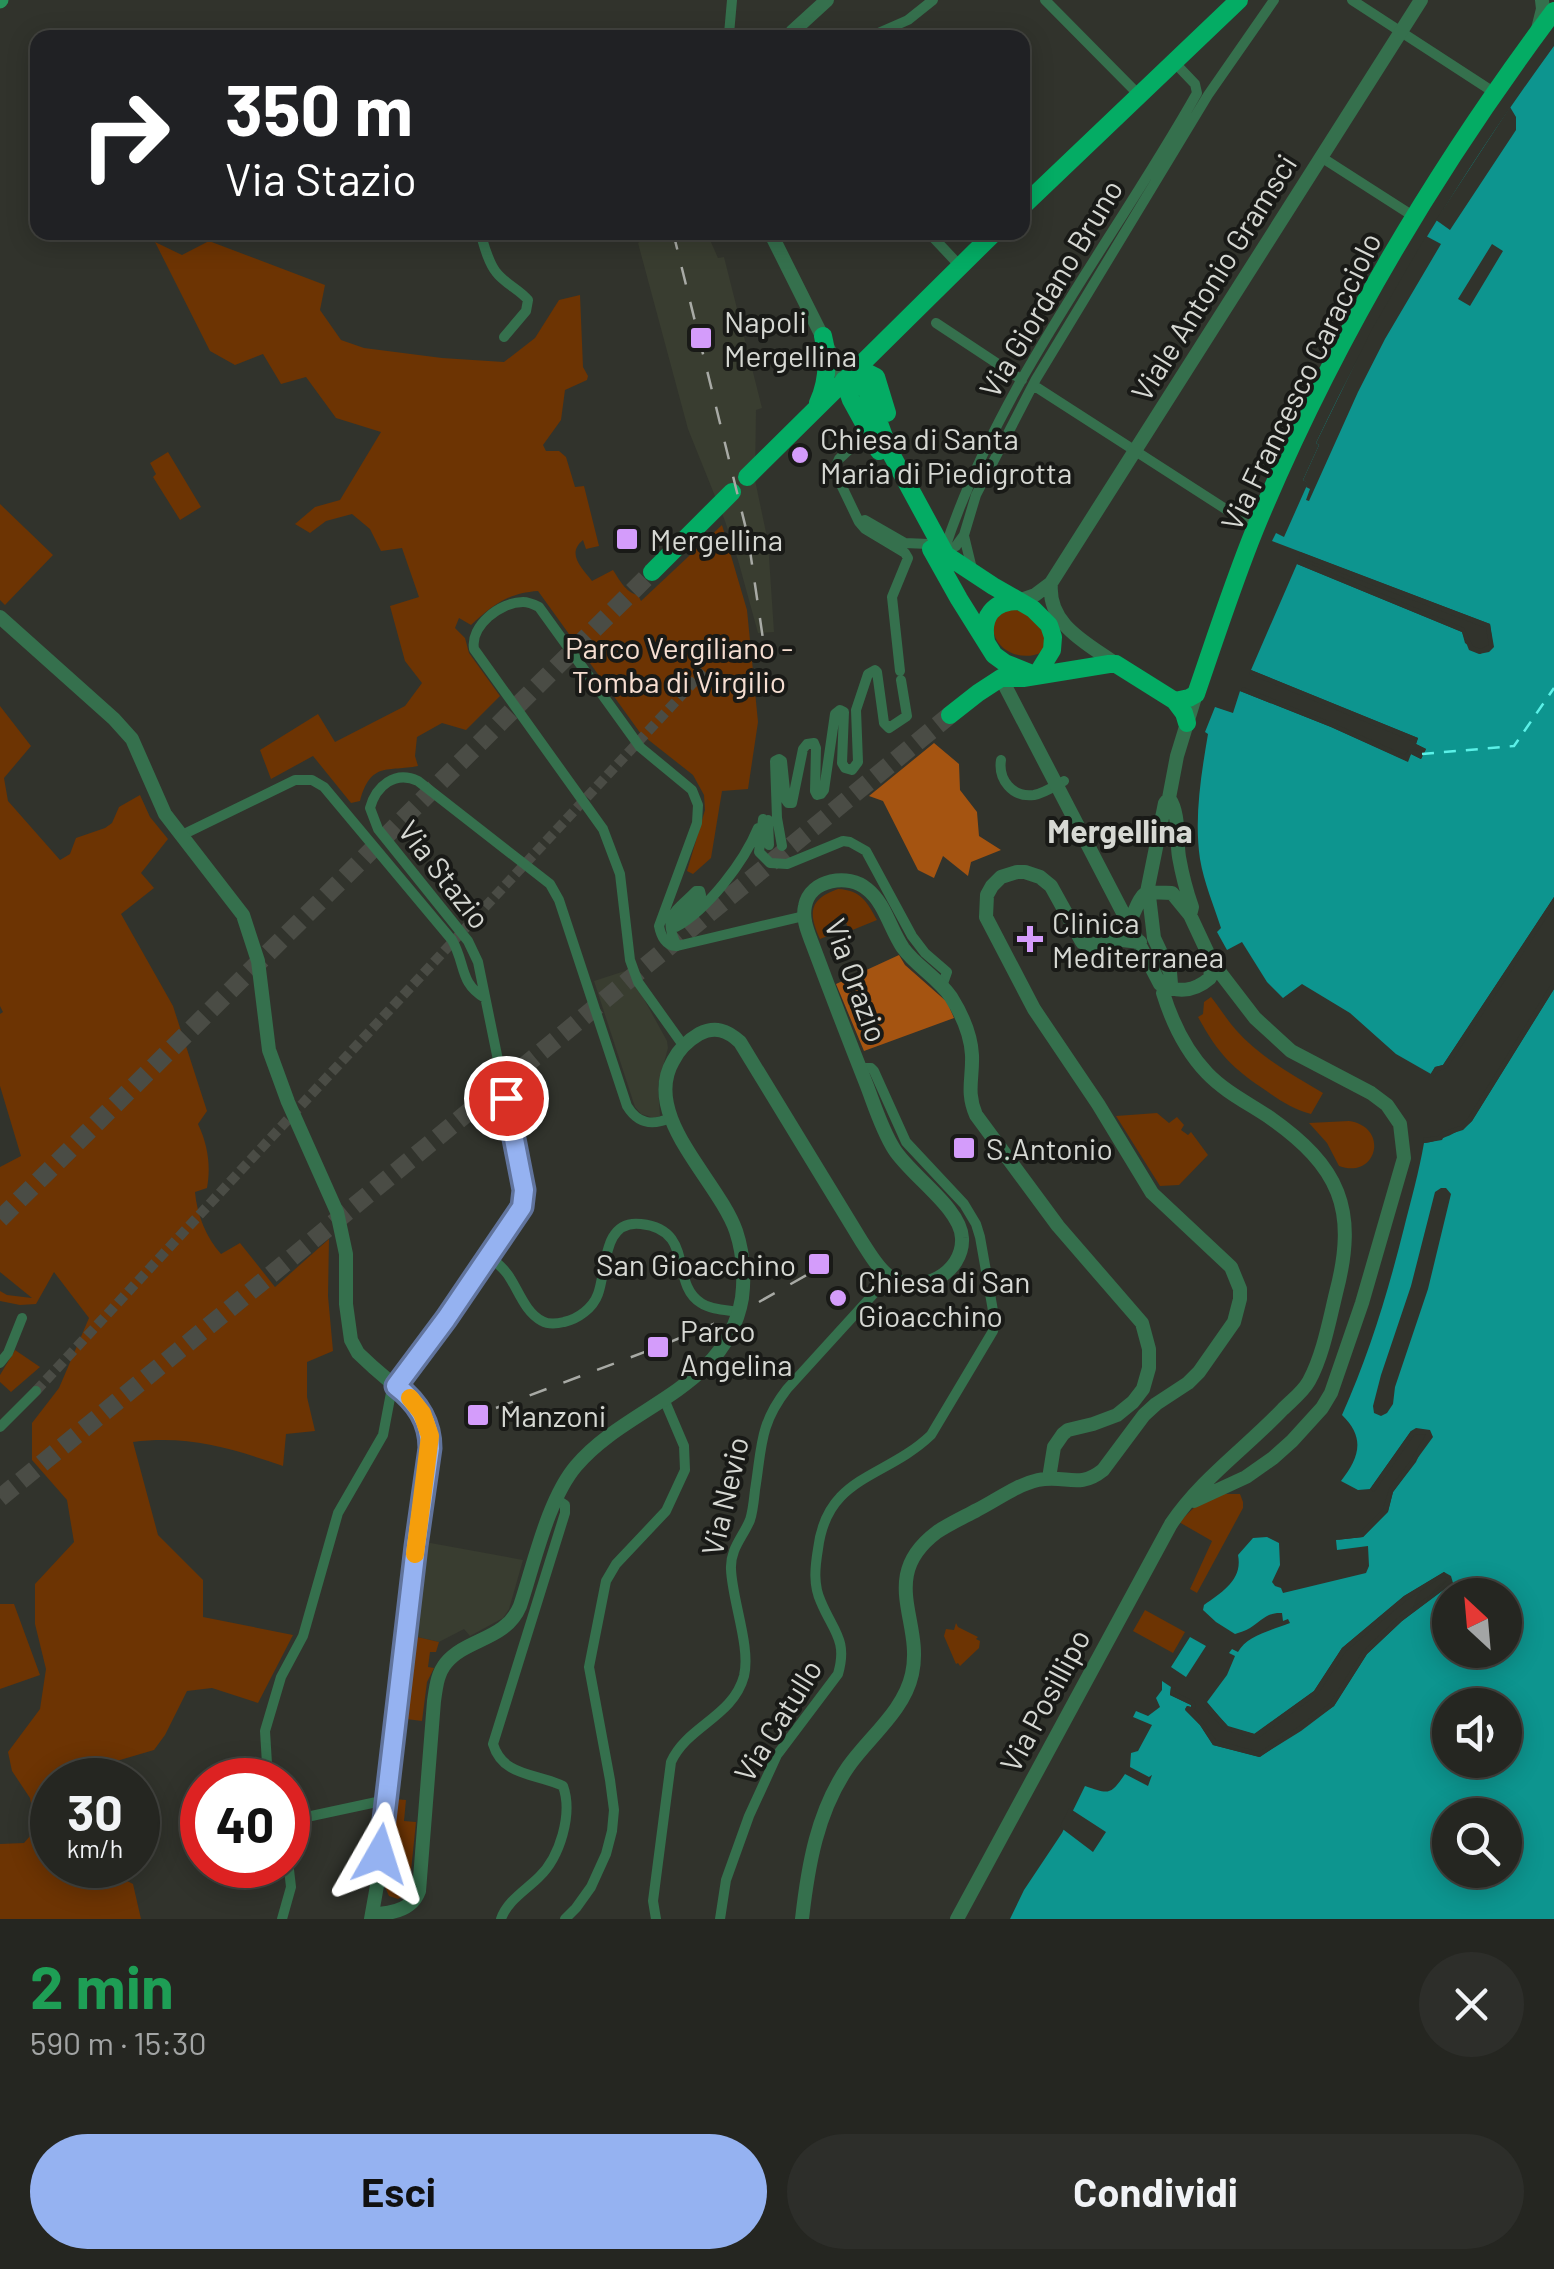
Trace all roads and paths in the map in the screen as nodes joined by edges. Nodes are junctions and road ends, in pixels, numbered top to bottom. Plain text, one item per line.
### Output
1 (732, 0) edge
2 (807, 0) edge
3 (827, 0) edge
4 (933, 0) edge
5 (1045, 0) edge
6 (1274, 0) edge
7 (1352, 0) edge
8 (1421, 0) edge
9 (1542, 0) edge
10 (1235, 4) edge
11 (1554, 11) edge
12 (730, 30) edge
13 (793, 30) edge
14 (795, 30) edge
15 (885, 30) edge
16 (1400, 32) junction
17 (1536, 35) junction
18 (1174, 62) junction
19 (1495, 92) junction
20 (1139, 95) junction
21 (1321, 157) junction
22 (1030, 199) edge
23 (1413, 216) junction
24 (483, 240) edge
25 (774, 240) edge
26 (936, 240) edge
27 (988, 240) edge
28 (960, 266) junction
29 (936, 323) dead end
30 (822, 336) junction
31 (504, 337) dead end
32 (843, 371) junction
33 (1028, 382) junction
34 (866, 411) junction
35 (812, 414) junction
36 (869, 431) junction
37 (1135, 450) junction
38 (746, 477) dead end
39 (905, 481) junction
40 (732, 492) dead end
41 (859, 522) junction
42 (1255, 528) junction
43 (964, 535) junction
44 (936, 548) junction
45 (652, 572) tunnel mouth
46 (974, 574) junction
47 (1051, 584) junction
48 (1018, 601) junction
49 (0, 618) edge
50 (989, 649) junction
51 (1047, 657) junction
52 (1116, 664) junction
53 (1008, 672) junction
54 (1036, 676) junction
55 (1187, 698) junction
56 (950, 716) tunnel mouth
57 (1187, 724) joint
58 (1001, 760) dead end
59 (1060, 784) junction
60 (1169, 798) junction
61 (180, 836) junction
62 (782, 846) dead end
63 (1147, 892) junction
64 (1190, 915) junction
65 (804, 916) junction
66 (1130, 921) junction
67 (1113, 939) junction
68 (1140, 942) junction
69 (678, 946) junction
70 (1212, 962) junction
71 (942, 986) junction
72 (1168, 988) junction
73 (484, 998) junction
74 (683, 1045) junction
75 (860, 1068) junction
76 (670, 1118) junction
77 (489, 1256) junction
78 (889, 1276) junction
79 (738, 1312) junction
80 (22, 1318) dead end
81 (0, 1362) edge
82 (396, 1386) junction
83 (36, 1391) tunnel mouth
84 (664, 1399) junction
85 (0, 1427) edge
86 (1232, 1456) junction
87 (1256, 1470) junction
88 (1049, 1478) junction
89 (556, 1499) junction
90 (1181, 1508) junction
91 (267, 1758) edge
92 (386, 1800) junction
93 (310, 1816) edge
94 (290, 1888) edge
95 (372, 1917) edge
96 (282, 1919) edge
97 (501, 1919) edge
98 (565, 1919) edge
99 (656, 1919) edge
100 (720, 1919) edge
101 (802, 1919) edge
102 (957, 1919) edge

1 - 12 street
2 - 13 street
3 - 14 street
4 - 15 street
5 - 20 street
6 - 33 street
7 - 16 street
8 - 16 street, Viale Antonio Gramsci
9 - 17 street
10 - 18 main road
11 - 17 main road, Via Francesco Caracciolo
16 - 19 street
16 - 21 street, Viale Antonio Gramsci
17 - 19 main road, Via Francesco Caracciolo
18 - 20 main road
18 - 33 street, Via Giordano Bruno
19 - 23 main road, Via Francesco Caracciolo
20 - 22 main road
21 - 23 street
21 - 37 street, Viale Antonio Gramsci
23 - 42 main road, Via Francesco Caracciolo
24 - 31 street
25 - 30 street
26 - 28 street
27 - 28 main road
28 - 32 main road
29 - 33 street
30 - 32 street
30 - 35 main road
32 - 34 main road
32 - 35 main road
32 - 39 main road
33 - 37 street
33 - 43 street
33 - 44 street, Via Giordano Bruno
34 - 36 main road
34 - 39 main road
35 - 38 main road
36 - 41 street
36 - 44 main road
37 - 42 street
37 - 47 street, Viale Antonio Gramsci
39 - 44 main road
40 - 45 main road
41 - 44 street
41 - 62 street
42 - 55 main road, Via Francesco Caracciolo
43 - 44 street
43 - 46 street
44 - 46 main road
44 - 50 main road
46 - 48 main road
47 - 48 street
47 - 52 street
48 - 50 main road
48 - 51 main road
49 - 61 street
50 - 53 main road
51 - 53 main road
51 - 54 main road
52 - 54 main road
52 - 55 main road
53 - 54 main road
53 - 56 main road
53 - 59 street
55 - 57 main road
57 - 60 street
58 - 59 street
59 - 66 street
60 - 63 street
60 - 64 street
61 - 73 street
61 - 82 street
63 - 64 street
63 - 66 street
63 - 72 street, Via Posillipo
64 - 70 street
65 - 69 street
65 - 71 street, Via Orazio
65 - 75 street, Via Orazio
66 - 67 street
66 - 68 street
67 - 68 street
67 - 88 street
68 - 72 street
69 - 71 street
69 - 74 street
70 - 72 street
70 - 87 street
71 - 88 street, Via Orazio
72 - 86 street, Via Posillipo
73 - 76 street, Via Stazio
73 - 77 street, Via Stazio
74 - 76 street
74 - 78 street
75 - 78 street, Via Orazio
75 - 100 street, Via Catullo
76 - 79 street
77 - 79 street
77 - 82 street, Via Stazio
78 - 99 street, Via Nevio
79 - 84 street
80 - 81 street
82 - 91 street
82 - 92 street
83 - 85 street
84 - 89 street
84 - 98 street
86 - 87 street
86 - 90 street, Via Posillipo
87 - 90 street
88 - 101 street
89 - 95 street
89 - 97 street
90 - 102 street, Via Posillipo
92 - 93 street
92 - 95 street
94 - 96 street

